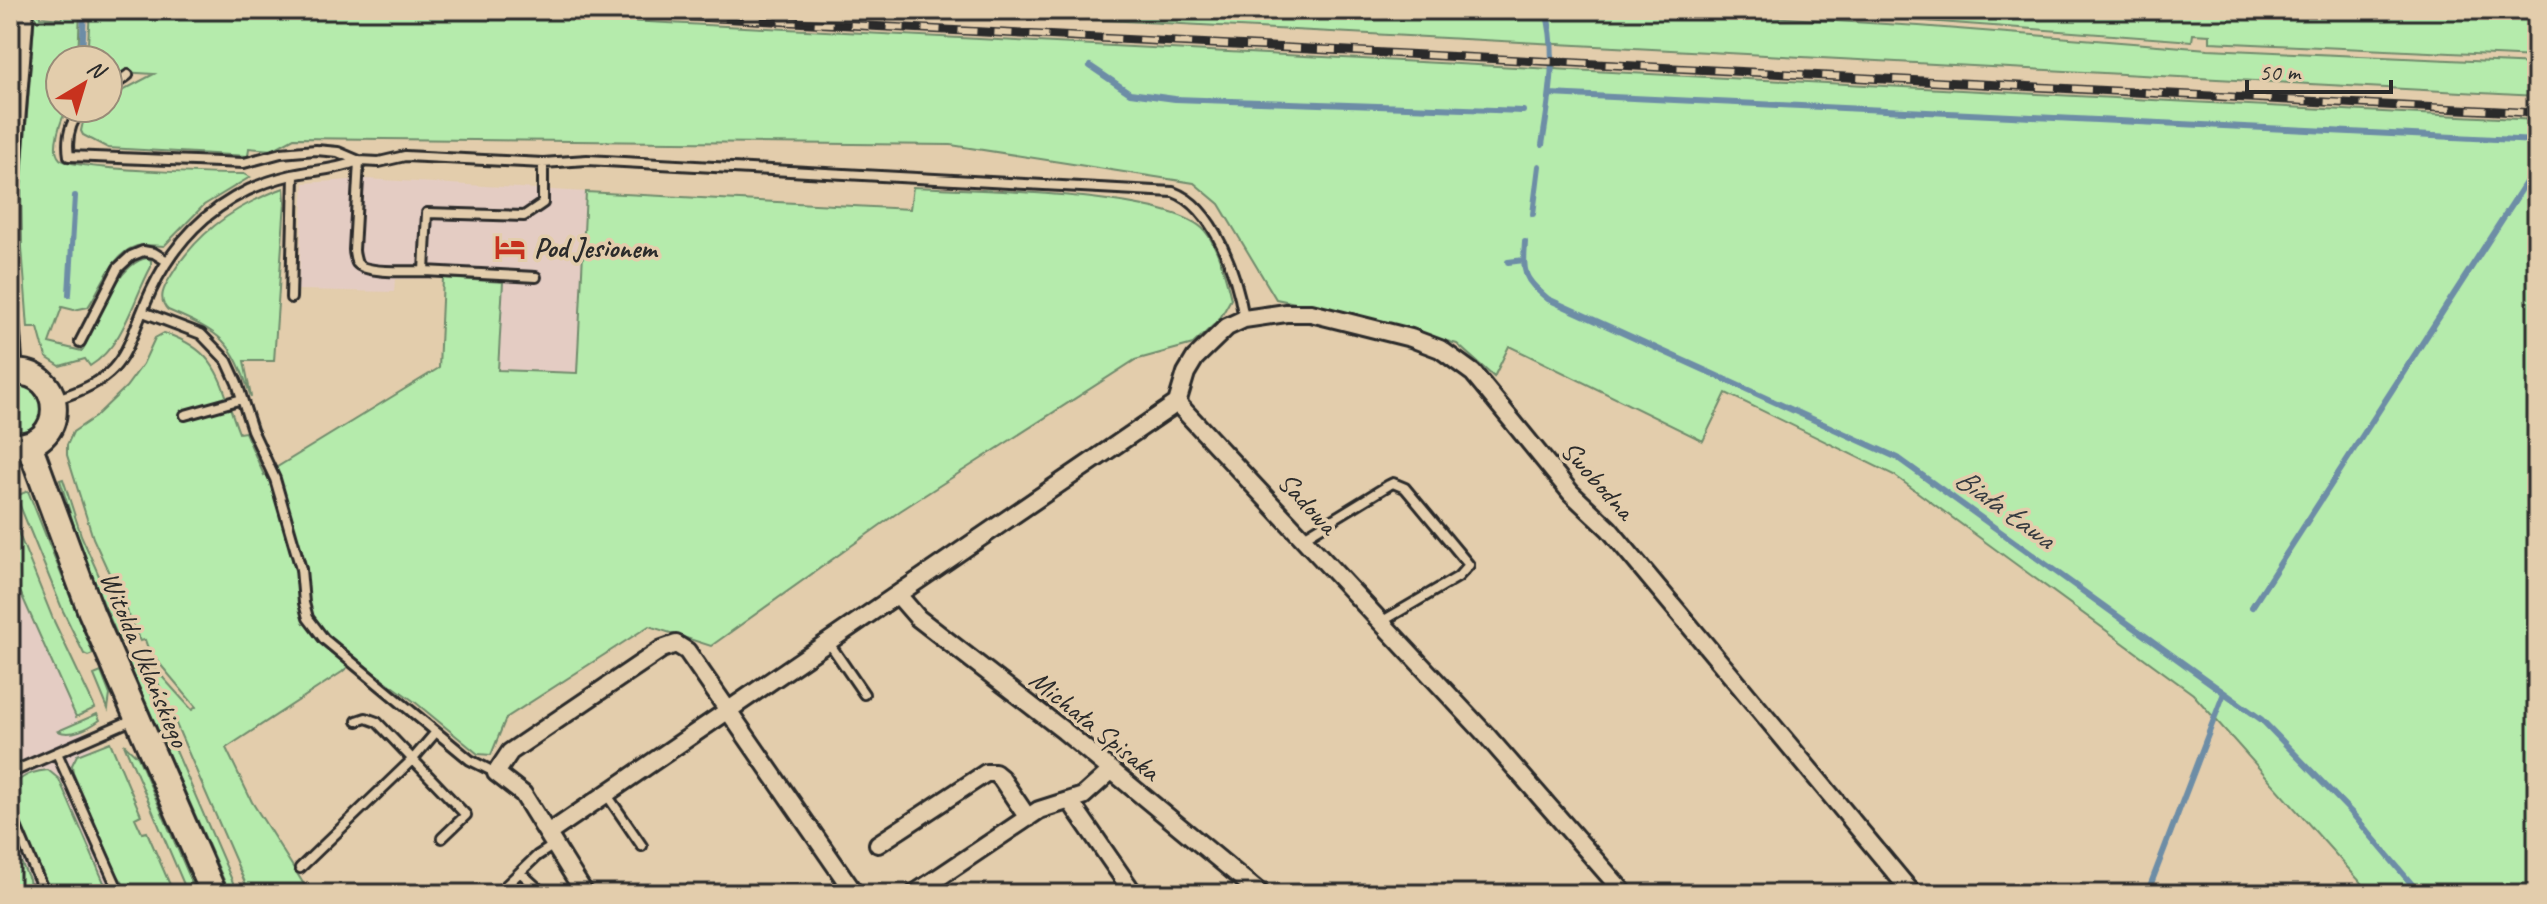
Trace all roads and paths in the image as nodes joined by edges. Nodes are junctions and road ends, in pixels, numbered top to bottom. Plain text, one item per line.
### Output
1 (25, 10) edge
2 (128, 75) dead end
3 (124, 78) edge
4 (71, 124) edge
5 (359, 161) junction
6 (543, 163) junction
7 (294, 175) junction
8 (10, 197) edge
9 (167, 261) junction
10 (424, 271) junction
11 (536, 277) dead end
12 (291, 298) dead end
13 (143, 312) junction
14 (1244, 319) junction
15 (10, 320) edge
16 (80, 342) dead end
17 (12, 372) edge
18 (242, 399) junction
19 (53, 400) junction
20 (1177, 403) junction
21 (185, 415) dead end
22 (20, 444) edge
23 (1304, 537) junction
24 (898, 595) junction
25 (1381, 622) junction
26 (829, 643) junction
27 (864, 694) dead end
28 (730, 711) junction
29 (137, 718) junction
30 (357, 721) dead end
31 (436, 732) junction
32 (57, 753) junction
33 (413, 759) junction
34 (1112, 770) junction
35 (10, 773) edge
36 (496, 773) junction
37 (607, 795) junction
38 (1070, 801) junction
39 (10, 812) edge
40 (1028, 818) junction
41 (442, 838) dead end
42 (552, 839) junction
43 (878, 844) dead end
44 (642, 846) dead end
45 (300, 868) dead end
46 (520, 872) junction
47 (45, 894) edge
48 (120, 894) edge
49 (214, 894) edge
50 (497, 894) edge
51 (544, 894) edge
52 (585, 894) edge
53 (855, 894) edge
54 (914, 894) edge
55 (1134, 894) edge
56 (1261, 894) edge
57 (1625, 894) edge
58 (1913, 894) edge

1 - 8 street
2 - 3 lane
4 - 5 lane
5 - 6 lane
5 - 7 lane
5 - 10 lane
6 - 10 lane
6 - 14 lane
7 - 9 lane
7 - 12 lane
9 - 13 lane
9 - 16 lane
10 - 11 lane
13 - 18 lane
13 - 19 lane
14 - 20 street, Swobodna
14 - 58 street, Swobodna
15 - 17 street
17 - 19 street
18 - 21 lane
18 - 31 lane
19 - 22 street
20 - 23 street, Sadowa
20 - 24 street
22 - 29 street, Witolda Uklańskiego
23 - 25 street, Sadowa
23 - 25 lane
24 - 26 street
24 - 34 street, Michała Spisaka
25 - 57 street, Sadowa
26 - 27 lane
26 - 28 street
28 - 36 street
28 - 37 street
28 - 53 street
29 - 32 lane
29 - 49 street, Witolda Uklańskiego
30 - 33 lane
31 - 33 lane
31 - 36 lane
32 - 35 lane
32 - 48 lane
33 - 41 lane
33 - 45 lane
34 - 38 street
34 - 56 street, Michała Spisaka
36 - 42 street
37 - 42 street
37 - 44 lane
38 - 40 street
38 - 55 street
39 - 47 lane
40 - 43 street
40 - 54 street
42 - 46 lane
42 - 52 street
46 - 50 lane
46 - 51 lane

